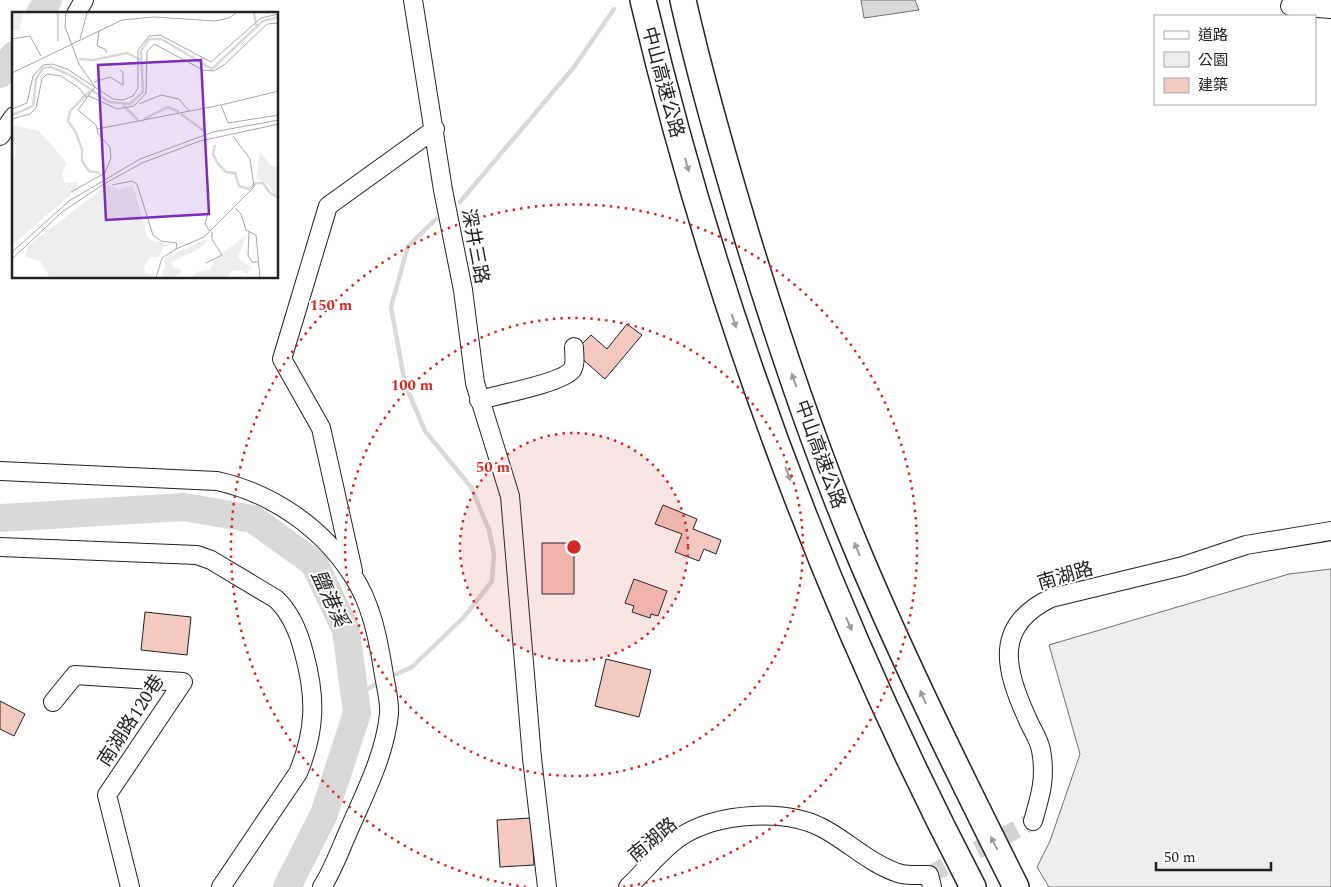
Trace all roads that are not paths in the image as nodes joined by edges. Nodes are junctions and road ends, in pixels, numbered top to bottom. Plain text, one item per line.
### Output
1 (84, 0) edge
2 (413, 0) edge
3 (642, 0) edge
4 (683, 0) edge
5 (1290, 6) dead end
6 (1331, 9) edge
7 (77, 12) edge
8 (12, 119) edge
9 (435, 129) junction
10 (0, 136) edge
11 (574, 347) dead end
12 (479, 400) junction
13 (0, 471) edge
14 (1331, 531) edge
15 (0, 547) edge
16 (354, 576) junction
17 (52, 702) dead end
18 (1033, 821) dead end
19 (930, 881) tunnel mouth
20 (130, 887) edge
21 (221, 887) edge
22 (322, 887) edge
23 (547, 887) edge
24 (628, 887) edge
25 (974, 887) edge
26 (1016, 887) edge

1 - 7 street
2 - 9 street, 深井三路
3 -> 25 highway, 中山高速公路
26 -> 4 highway, 中山高速公路
5 - 6 street
8 - 10 street
9 - 12 street, 深井三路
9 - 16 street
11 - 12 street
12 - 23 street, 深井三路
13 - 16 street
14 - 18 street, 南湖路
15 - 21 street
16 - 22 street
17 - 20 street, 南湖路120巷
19 - 24 street, 南湖路

